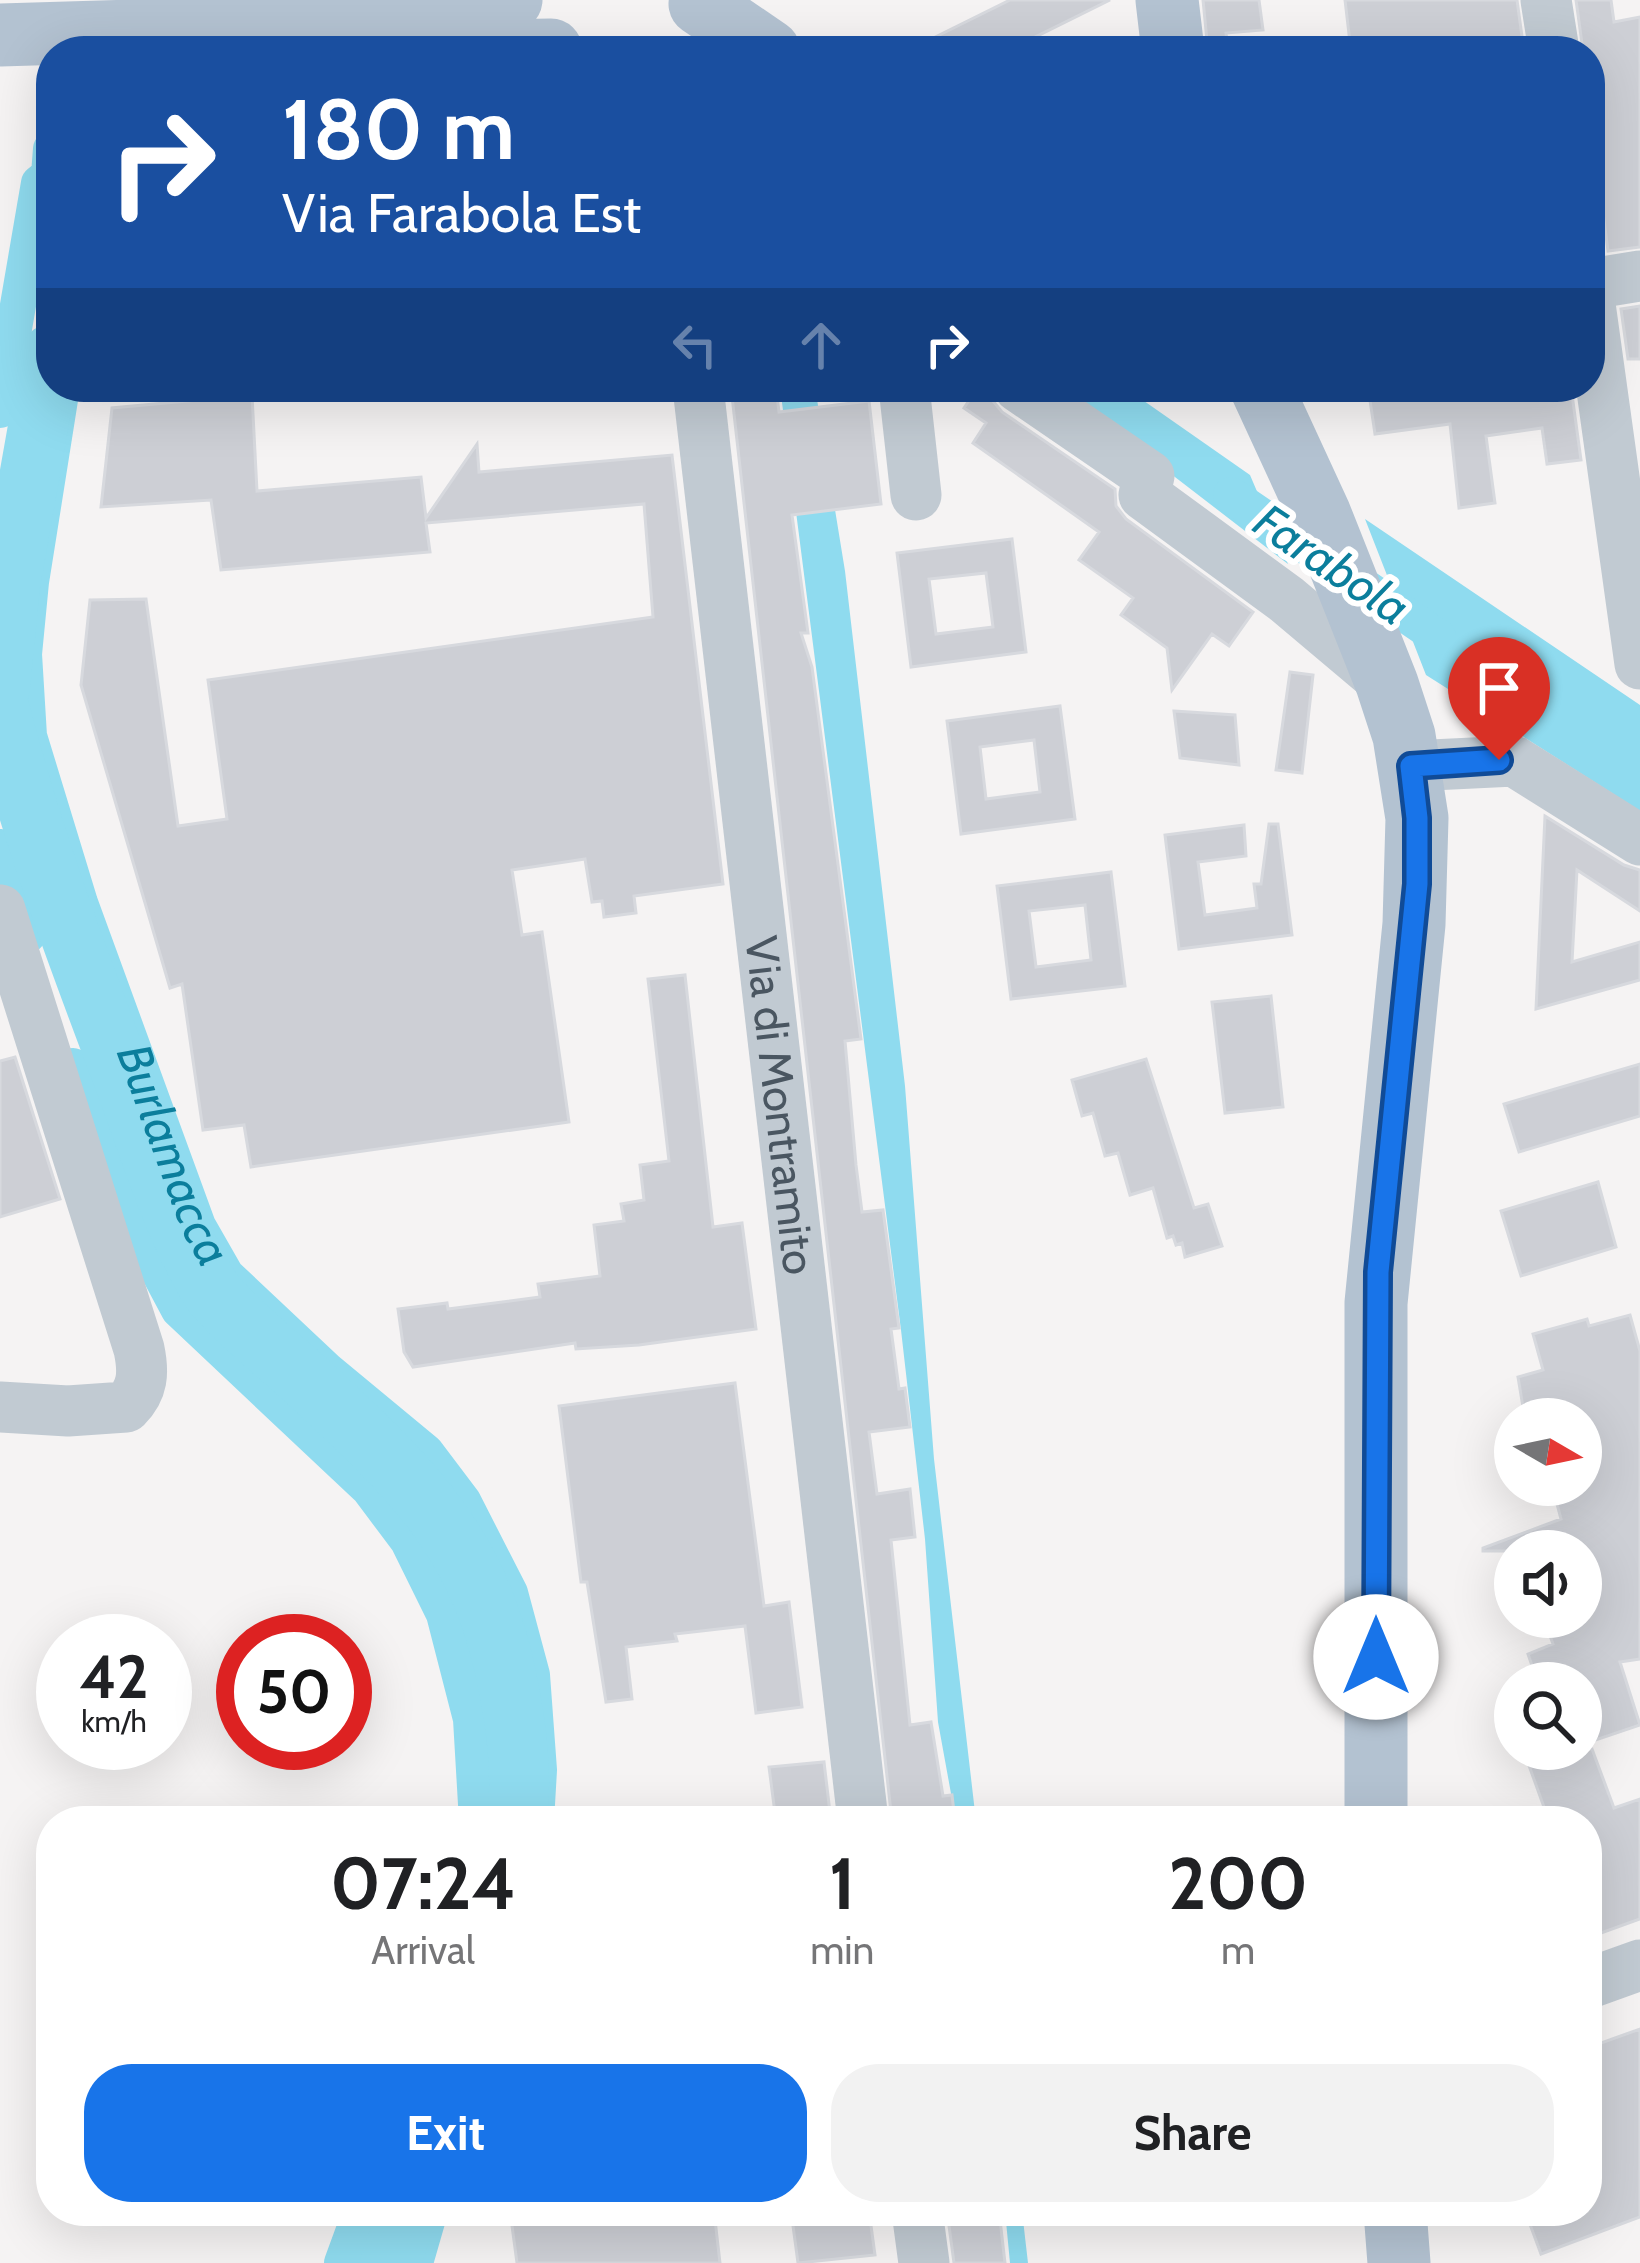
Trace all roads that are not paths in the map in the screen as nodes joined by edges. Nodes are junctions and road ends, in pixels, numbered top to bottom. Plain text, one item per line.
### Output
1 (410, 0) edge
2 (511, 0) edge
3 (543, 0) edge
4 (1167, 0) edge
5 (1546, 0) edge
6 (696, 18) edge
7 (334, 24) junction
8 (129, 36) edge
9 (546, 36) edge
10 (736, 36) edge
11 (1171, 36) edge
12 (1552, 36) edge
13 (1640, 276) edge
14 (1605, 282) edge
15 (700, 402) edge
16 (906, 402) edge
17 (1041, 402) edge
18 (1604, 402) edge
19 (1271, 408) edge
20 (916, 495) dead end
21 (1640, 664) edge
22 (1388, 684) junction
23 (1411, 766) junction
24 (1640, 840) edge
25 (0, 910) edge
26 (10, 979) edge
27 (0, 1407) edge
28 (861, 1806) edge
29 (1376, 1806) edge
30 (1640, 1965) edge
31 (1602, 1979) edge
32 (919, 2226) edge
33 (1396, 2226) edge
34 (924, 2263) edge
35 (1399, 2263) edge

1 - 7 street
2 - 7 main road
3 - 9 main road
4 - 11 main road
5 - 12 street
6 - 10 main road
7 - 8 main road
13 - 14 street
15 - 28 street, Via di Montramito
16 - 20 street
17 - 22 street
18 - 21 street
19 - 22 main road
22 - 23 main road
23 - 24 street
23 - 29 main road
25 - 26 street
26 - 27 street
30 - 31 street
32 - 34 street
33 - 35 main road

